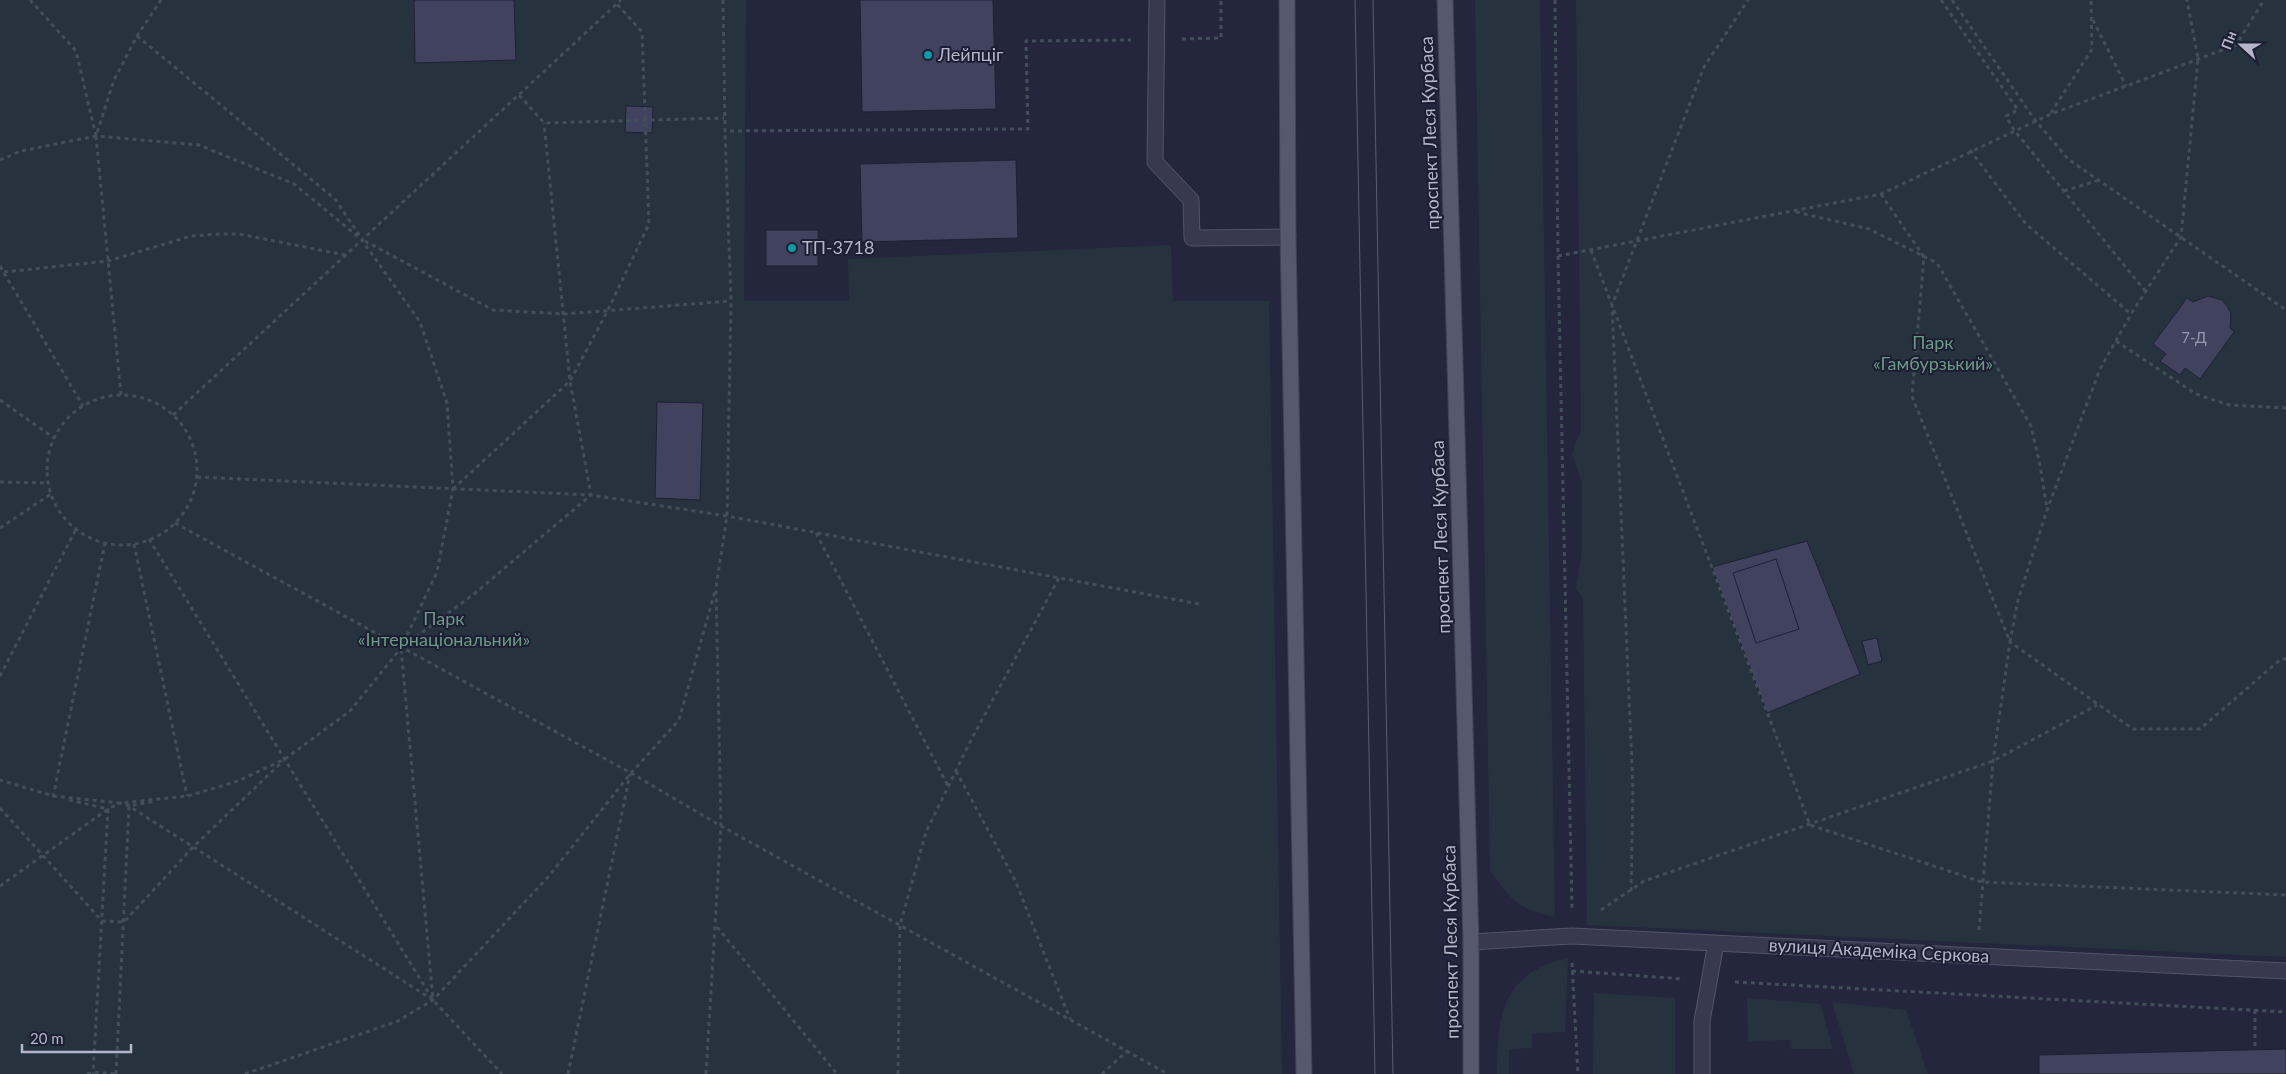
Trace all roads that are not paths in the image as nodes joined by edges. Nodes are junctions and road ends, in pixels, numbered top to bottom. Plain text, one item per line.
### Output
1 (1157, 0) edge
2 (1287, 0) edge
3 (1445, 0) edge
4 (1288, 237) junction
5 (1471, 942) junction
6 (1716, 943) junction
7 (2286, 971) edge
8 (1304, 1074) edge
9 (1471, 1074) edge
10 (1702, 1074) edge

1 - 4 street
2 - 4 main road
3 - 5 main road, проспект Леся Курбаса
4 - 8 main road
5 - 6 street, вулиця Академіка Сєркова
5 - 9 main road, проспект Леся Курбаса
6 - 7 street, вулиця Академіка Сєркова
6 - 10 street

